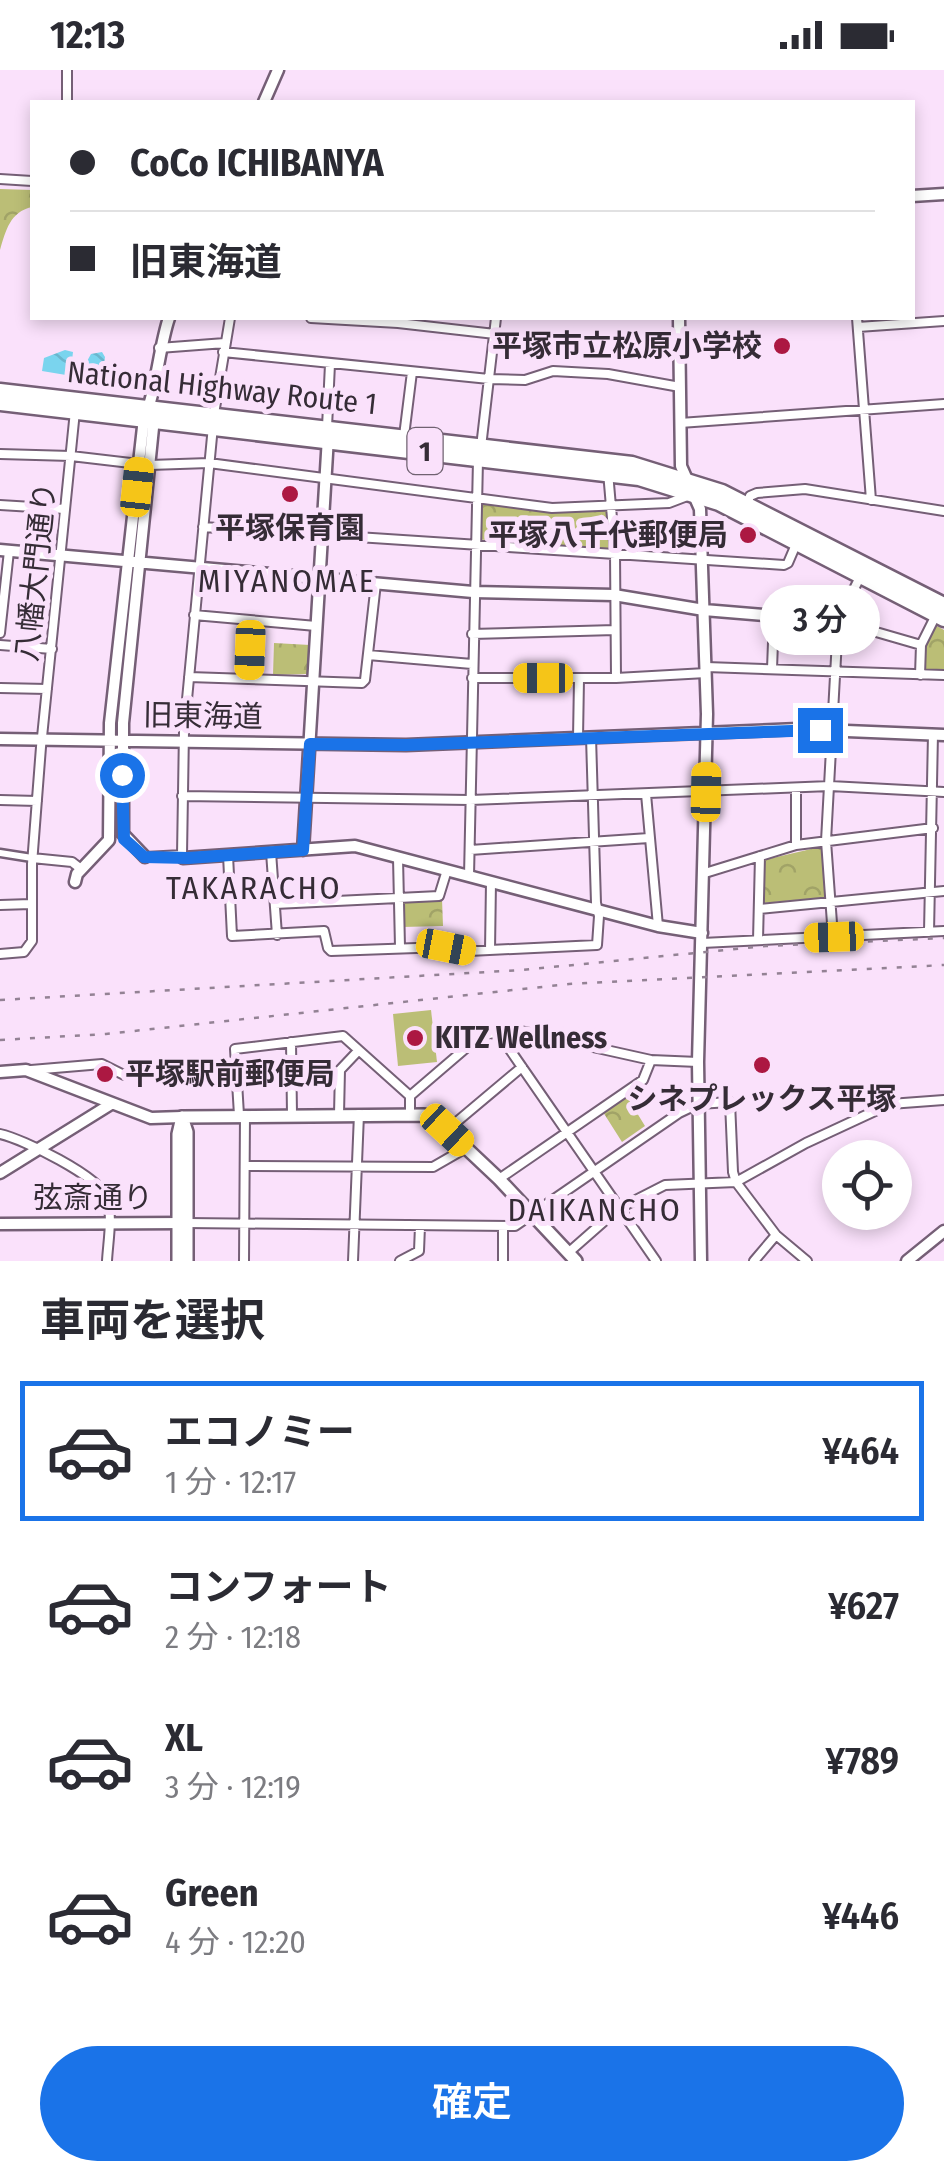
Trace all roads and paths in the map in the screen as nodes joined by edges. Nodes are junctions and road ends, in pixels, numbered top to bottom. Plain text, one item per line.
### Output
1 (66, 70) edge
2 (278, 70) edge
3 (67, 100) edge
4 (265, 100) edge
5 (0, 180) edge
6 (30, 181) edge
7 (944, 194) edge
8 (915, 196) edge
9 (168, 320) edge
10 (230, 320) edge
11 (346, 320) edge
12 (498, 320) edge
13 (679, 320) edge
14 (944, 320) edge
15 (858, 322) edge
16 (494, 334) junction
17 (224, 347) junction
18 (159, 348) junction
19 (330, 364) junction
20 (412, 372) junction
21 (489, 379) junction
22 (680, 388) junction
23 (0, 397) edge
24 (944, 404) edge
25 (150, 409) junction
26 (75, 410) junction
27 (864, 410) junction
28 (213, 420) junction
29 (680, 423) junction
30 (327, 434) junction
31 (404, 436) junction
32 (480, 451) junction
33 (0, 454) edge
34 (71, 456) junction
35 (209, 463) junction
36 (145, 464) junction
37 (608, 472) junction
38 (679, 476) junction
39 (326, 479) junction
40 (700, 493) junction
41 (477, 499) junction
42 (871, 500) junction
43 (746, 504) junction
44 (0, 505) edge
45 (610, 505) junction
46 (65, 510) junction
47 (944, 510) edge
48 (202, 527) junction
49 (322, 535) junction
50 (797, 542) junction
51 (475, 546) junction
52 (5, 550) edge
53 (615, 553) junction
54 (61, 556) junction
55 (702, 558) junction
56 (133, 563) junction
57 (198, 569) junction
58 (861, 575) junction
59 (319, 578) junction
60 (376, 583) junction
61 (473, 592) junction
62 (614, 595) junction
63 (704, 610) junction
64 (941, 613) edge
65 (194, 615) junction
66 (774, 616) junction
67 (838, 621) junction
68 (252, 622) junction
69 (316, 626) junction
70 (615, 630) junction
71 (0, 633) edge
72 (472, 634) junction
73 (0, 645) edge
74 (921, 645) junction
75 (52, 649) junction
76 (368, 656) junction
77 (472, 664) junction
78 (772, 669) junction
79 (706, 670) junction
80 (836, 671) junction
81 (920, 674) junction
82 (944, 675) edge
83 (190, 677) junction
84 (250, 678) junction
85 (472, 678) junction
86 (579, 678) junction
87 (616, 678) junction
88 (314, 680) junction
89 (0, 688) edge
90 (47, 689) junction
91 (833, 730) junction
92 (707, 733) junction
93 (938, 734) edge
94 (42, 738) junction
95 (578, 738) junction
96 (591, 738) junction
97 (0, 739) edge
98 (108, 740) junction
99 (122, 740) junction
100 (184, 740) junction
101 (471, 742) junction
102 (310, 744) junction
103 (830, 786) junction
104 (796, 788) junction
105 (933, 791) junction
106 (706, 792) junction
107 (944, 792) edge
108 (646, 794) junction
109 (593, 795) junction
110 (182, 796) junction
111 (0, 800) edge
112 (306, 800) junction
113 (470, 800) junction
114 (37, 801) junction
115 (933, 828) junction
116 (649, 838) junction
117 (594, 840) junction
118 (826, 842) junction
119 (796, 846) junction
120 (303, 850) junction
121 (470, 850) junction
122 (271, 852) junction
123 (0, 853) edge
124 (182, 855) junction
125 (228, 855) junction
126 (760, 856) junction
127 (144, 857) joint
128 (32, 858) junction
129 (398, 858) junction
130 (81, 869) junction
131 (447, 870) junction
132 (705, 873) junction
133 (469, 876) junction
134 (75, 882) dead end
135 (491, 882) junction
136 (944, 891) edge
137 (927, 892) junction
138 (399, 897) junction
139 (831, 901) junction
140 (31, 904) junction
141 (275, 904) junction
142 (0, 905) edge
143 (759, 909) junction
144 (597, 910) junction
145 (658, 926) junction
146 (944, 931) edge
147 (929, 932) junction
148 (276, 935) junction
149 (834, 937) junction
150 (702, 938) junction
151 (758, 940) junction
152 (400, 948) junction
153 (490, 950) junction
154 (0, 954) edge
155 (497, 1031) junction
156 (292, 1042) junction
157 (358, 1050) junction
158 (651, 1060) junction
159 (698, 1062) junction
160 (522, 1067) junction
161 (26, 1070) junction
162 (0, 1072) edge
163 (124, 1075) dead end
164 (410, 1096) junction
165 (944, 1100) edge
166 (112, 1104) junction
167 (698, 1104) junction
168 (292, 1114) junction
169 (339, 1114) junction
170 (360, 1114) junction
171 (410, 1114) junction
172 (242, 1115) junction
173 (182, 1118) junction
174 (447, 1130) junction
175 (0, 1134) edge
176 (566, 1134) junction
177 (466, 1148) junction
178 (37, 1150) junction
179 (245, 1166) junction
180 (357, 1167) junction
181 (593, 1171) junction
182 (0, 1173) edge
183 (500, 1179) junction
184 (736, 1182) junction
185 (700, 1184) junction
186 (618, 1210) junction
187 (534, 1214) junction
188 (108, 1223) junction
189 (183, 1223) junction
190 (244, 1223) junction
191 (0, 1224) edge
192 (355, 1225) junction
193 (420, 1226) junction
194 (504, 1227) junction
195 (944, 1231) edge
196 (776, 1235) junction
197 (572, 1257) edge
198 (650, 1260) edge
199 (107, 1261) edge
200 (178, 1261) edge
201 (187, 1261) edge
202 (244, 1261) edge
203 (353, 1261) edge
204 (400, 1261) edge
205 (503, 1261) edge
206 (701, 1261) edge
207 (754, 1261) edge
208 (807, 1261) edge
209 (907, 1261) edge

1 - 3 street
2 - 4 street
5 - 6 street
7 - 8 street
9 - 18 street
10 - 17 street
11 - 16 street
12 - 16 street
13 - 22 street
14 - 15 street
15 - 27 street
16 - 21 street
17 - 18 street
17 - 19 street
17 - 28 street
18 - 25 street
19 - 20 street
19 - 30 street
20 - 21 street
20 - 31 street
21 - 22 street
21 - 32 street
22 - 29 street
23 - 25 highway, National Highway Route 1 / 1
23 - 26 highway, National Highway Route 1 / 1
24 - 27 street
25 - 26 highway, National Highway Route 1 / 1
25 - 28 highway, National Highway Route 1 / 1
25 - 36 street
26 - 34 street, 八幡大門通り
27 - 29 street
27 - 42 street
28 - 30 highway, National Highway Route 1 / 1
28 - 35 street
29 - 38 street
30 - 31 highway, National Highway Route 1 / 1
30 - 32 highway, National Highway Route 1 / 1
30 - 39 street
31 - 32 highway, National Highway Route 1 / 1
32 - 37 highway, National Highway Route 1 / 1
32 - 38 highway, National Highway Route 1 / 1
32 - 41 street
33 - 34 street
34 - 36 street
34 - 46 street, 八幡大門通り
35 - 36 street
35 - 39 street
35 - 48 street
36 - 56 street
37 - 38 highway, National Highway Route 1 / 1
37 - 45 street
38 - 40 highway, National Highway Route 1 / 1
39 - 41 street
39 - 49 street
40 - 43 highway, National Highway Route 1 / 1
40 - 45 street
40 - 50 highway, National Highway Route 1 / 1
40 - 55 street
41 - 45 street
41 - 51 street
42 - 43 street
42 - 47 street
43 - 64 highway, National Highway Route 1 / 1
44 - 46 street
45 - 53 street
46 - 54 street, 八幡大門通り
48 - 49 street
48 - 57 street
49 - 51 street
49 - 59 street
50 - 55 street
50 - 58 highway, National Highway Route 1 / 1
51 - 53 street
51 - 61 street
52 - 54 street
52 - 71 street
53 - 55 street
53 - 62 street
54 - 56 street
54 - 75 street, 八幡大門通り
55 - 63 street
56 - 57 street
56 - 98 street
56 - 99 street
57 - 59 street
57 - 65 street
58 - 64 highway, National Highway Route 1 / 1
58 - 67 street
59 - 60 street
59 - 69 street
60 - 61 street
60 - 76 street
61 - 62 street
61 - 72 street
62 - 63 street
62 - 70 street
63 - 66 street
63 - 79 street
64 - 74 street
65 - 68 street
65 - 83 street
66 - 67 street
66 - 78 street
67 - 74 street
67 - 80 street
68 - 69 street
68 - 84 street
69 - 88 street
70 - 72 street
70 - 87 street
72 - 77 street
73 - 75 street
74 - 81 street
75 - 90 street, 八幡大門通り
76 - 77 street
76 - 88 street
77 - 85 street
78 - 79 street
78 - 80 street
79 - 87 street
79 - 92 street
80 - 81 street
80 - 91 street
81 - 82 street
83 - 84 street
83 - 100 street
84 - 88 street
85 - 86 street
85 - 101 street
86 - 87 street
86 - 95 street
88 - 102 street
89 - 90 street
90 - 94 street, 八幡大門通り
91 - 92 street, 旧東海道
91 - 93 street, 旧東海道
91 - 103 street
92 - 96 street, 旧東海道
92 - 106 street
93 - 105 street
94 - 97 street, 旧東海道
94 - 98 street, 旧東海道
94 - 114 street, 八幡大門通り
95 - 96 street, 旧東海道
95 - 101 street, 旧東海道
96 - 109 street
98 - 99 street, 旧東海道
98 - 130 street
99 - 100 street, 旧東海道
99 - 127 street
100 - 102 street, 旧東海道
100 - 110 street
101 - 102 street, 旧東海道
101 - 113 street
102 - 112 street
103 - 104 street
103 - 105 street
103 - 118 street
104 - 106 street
104 - 119 street
105 - 107 street
105 - 115 street
106 - 108 street
106 - 132 street
108 - 109 street
108 - 116 street
109 - 113 street
109 - 117 street
110 - 112 street
110 - 124 street
111 - 114 street
112 - 113 street
112 - 120 street
113 - 121 street
114 - 128 street, 八幡大門通り
115 - 118 street
115 - 137 street
116 - 117 street
116 - 145 street
117 - 121 street
117 - 144 street
118 - 119 street
118 - 139 street
119 - 126 street
120 - 122 street
120 - 129 street
121 - 133 street
122 - 125 street
122 - 141 street
123 - 128 street
124 - 125 street
124 - 127 street
125 - 148 street
126 - 132 street
126 - 143 street
128 - 130 street
128 - 140 street, 八幡大門通り
129 - 131 street
129 - 138 street
130 - 134 street
131 - 133 street
131 - 138 street
132 - 150 street
133 - 135 street
135 - 144 street
135 - 153 street
136 - 137 street
137 - 139 street
137 - 147 street
138 - 141 street
138 - 152 street
139 - 143 street
139 - 149 street
140 - 142 street
140 - 154 street, 八幡大門通り
141 - 148 street
143 - 151 street
144 - 145 street
144 - 153 street
145 - 150 street
146 - 147 street
147 - 149 street
148 - 152 street
149 - 151 street
150 - 151 street
150 - 159 street
152 - 153 street
155 - 158 street
155 - 160 street
155 - 164 street
156 - 157 street
156 - 168 street
156 - 172 street
157 - 164 street
157 - 169 street
158 - 159 street
158 - 176 street
159 - 167 street
160 - 174 street
160 - 176 street
161 - 162 street
161 - 163 street
161 - 166 street
164 - 171 street
165 - 184 street
166 - 173 street
166 - 178 street
167 - 181 street
167 - 184 street
167 - 185 street
168 - 169 main road
168 - 172 main road
169 - 170 main road
170 - 171 main road
170 - 180 street
171 - 174 main road
172 - 173 main road
172 - 179 street
173 - 189 main road
174 - 177 main road
175 - 178 street
176 - 181 street
176 - 183 street
177 - 180 street
177 - 183 main road
178 - 182 street
178 - 188 street
179 - 180 street
179 - 190 street
180 - 192 street
181 - 186 street
181 - 187 street
183 - 187 main road
184 - 185 street
184 - 196 street
185 - 186 street
185 - 206 street
186 - 197 street
186 - 198 street
187 - 194 street
187 - 197 main road
188 - 189 street, 弦斎通り
188 - 191 street, 弦斎通り
188 - 199 street
189 - 190 street
189 - 200 main road
189 - 201 main road
190 - 192 street
190 - 202 street
192 - 193 street
192 - 203 street
193 - 194 street
193 - 204 street
194 - 205 street
195 - 209 street
196 - 207 street
196 - 208 street

